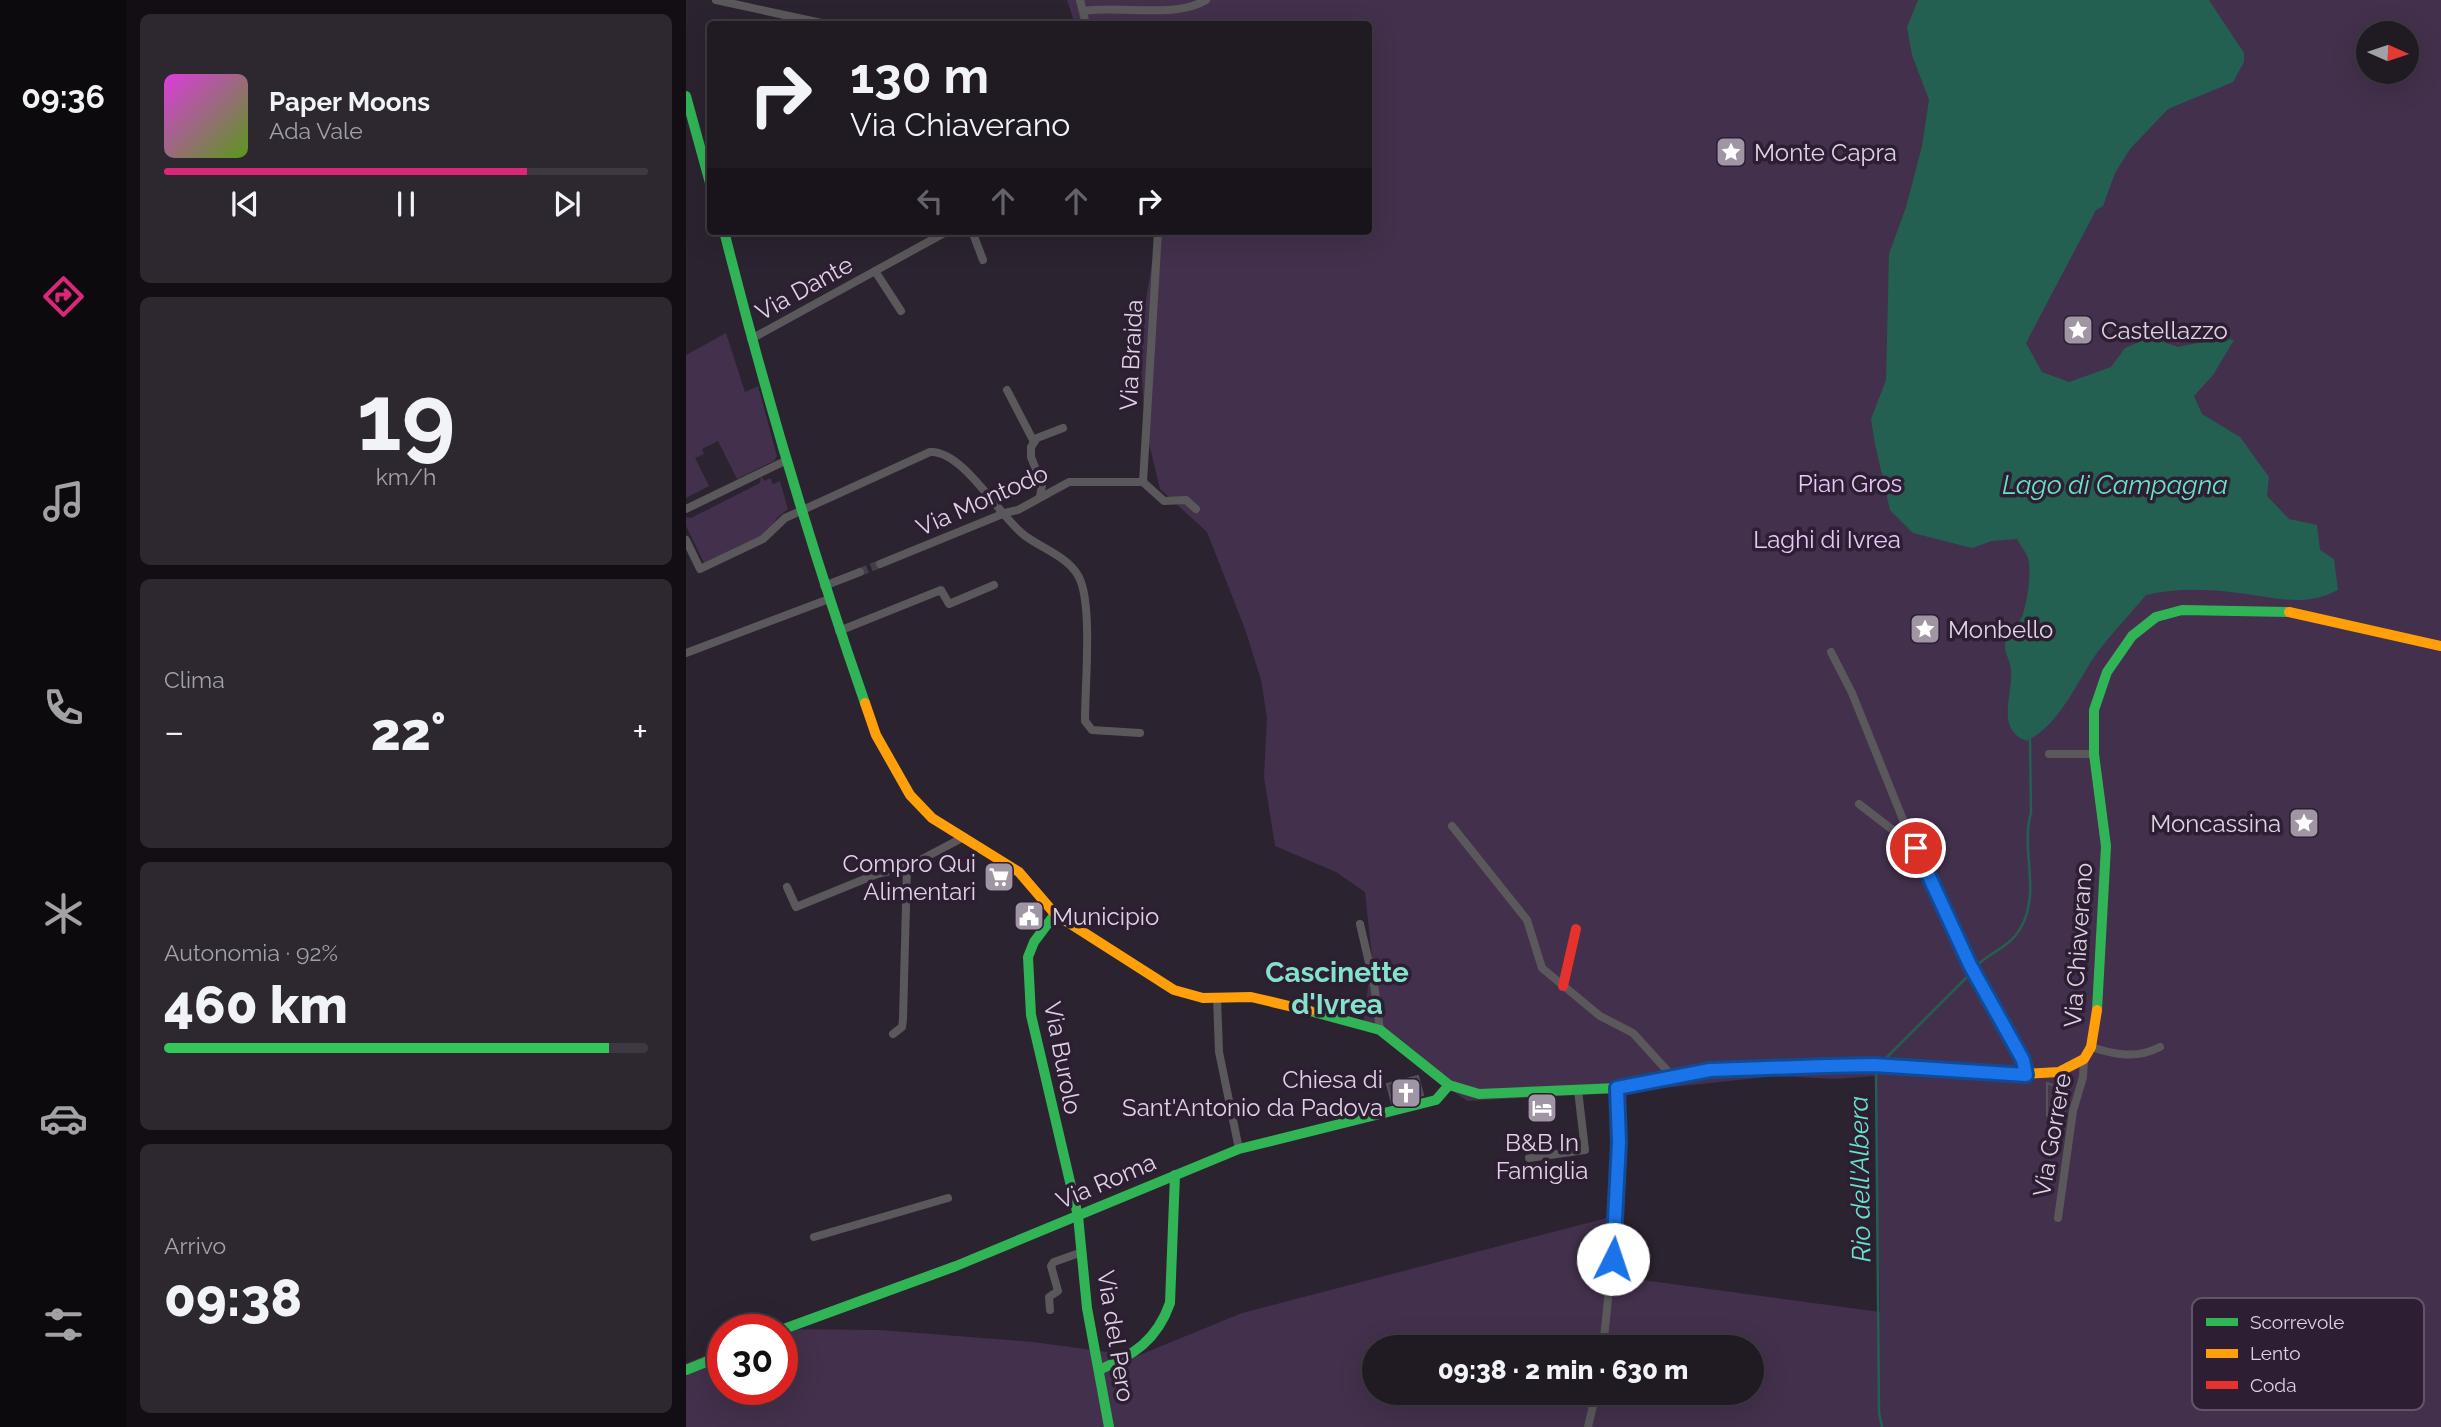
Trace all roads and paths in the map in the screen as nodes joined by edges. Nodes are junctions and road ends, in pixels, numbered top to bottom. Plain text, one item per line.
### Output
1 (716, 0) edge
2 (1080, 0) edge
3 (1206, 0) edge
4 (1085, 11) junction
5 (812, 21) edge
6 (1086, 21) edge
7 (686, 96) edge
8 (707, 172) edge
9 (725, 235) edge
10 (941, 235) edge
11 (974, 235) edge
12 (1158, 235) edge
13 (983, 260) dead end
14 (875, 271) junction
15 (901, 311) dead end
16 (751, 339) junction
17 (1007, 390) dead end
18 (1063, 428) dead end
19 (1034, 442) junction
20 (787, 460) junction
21 (1143, 482) junction
22 (1040, 497) junction
23 (686, 509) edge
24 (1196, 509) dead end
25 (801, 510) junction
26 (1005, 513) junction
27 (686, 540) edge
28 (880, 564) tunnel mouth
29 (860, 572) tunnel mouth
30 (994, 585) dead end
31 (824, 586) junction
32 (829, 599) junction
33 (839, 631) junction
34 (2441, 646) edge
35 (1830, 652) dead end
36 (686, 653) edge
37 (1140, 733) dead end
38 (2049, 754) dead end
39 (2094, 754) junction
40 (1859, 804) dead end
41 (1452, 826) dead end
42 (962, 838) junction
43 (1916, 848) junction
44 (907, 867) junction
45 (787, 887) dead end
46 (1055, 914) junction
47 (1360, 924) dead end
48 (1576, 929) dead end
49 (1563, 986) junction
50 (1217, 998) junction
51 (1380, 1030) junction
52 (893, 1034) dead end
53 (2091, 1047) junction
54 (2160, 1048) dead end
55 (2084, 1059) junction
56 (2026, 1075) junction
57 (1672, 1076) junction
58 (1449, 1085) junction
59 (1617, 1088) junction
60 (1578, 1090) junction
61 (1239, 1149) junction
62 (1529, 1158) dead end
63 (1175, 1175) junction
64 (948, 1198) dead end
65 (1078, 1216) junction
66 (2058, 1218) dead end
67 (814, 1237) dead end
68 (1082, 1252) junction
69 (1050, 1310) dead end
70 (798, 1324) edge
71 (1604, 1335) edge
72 (707, 1361) edge
73 (686, 1370) edge
74 (1099, 1370) junction
75 (1593, 1405) edge
76 (1109, 1427) edge
77 (1588, 1427) edge

1 - 5 street
2 - 4 street
3 - 4 street
4 - 6 street
7 - 8 street
9 - 16 street
10 - 14 street, Via Dante
11 - 13 street
12 - 21 street, Via Braida
14 - 15 street, Via Dante
14 - 16 street, Via Dante
16 - 20 street
17 - 19 street
18 - 19 street
19 - 22 street
20 - 23 street
20 - 25 street
21 - 22 street, Via Montodo
21 - 24 street
22 - 26 street, Via Montodo
25 - 26 street
25 - 27 street
25 - 31 street
26 - 28 street, Via Montodo
26 - 37 street
29 - 31 street
30 - 33 street
31 - 32 street
32 - 33 street
32 - 36 street
33 - 42 street
34 - 39 street, Via Chiaverano
35 - 43 street
38 - 39 street
39 - 53 street, Via Chiaverano
40 - 43 street
41 - 49 street
42 - 44 street
42 - 46 street
43 - 56 street
44 - 45 street
44 - 52 street
46 - 50 street
46 - 65 street, Via Burolo
47 - 51 street
48 - 49 street
49 - 57 street
50 - 51 street
50 - 61 street
51 - 58 street
53 - 54 street
53 - 55 street, Via Chiaverano
55 - 56 street, Via Chiaverano
55 - 66 street, Via Gorrere
56 - 57 street, Via Chiaverano
57 - 59 street, Via Chiaverano
58 - 60 street, Via Chiaverano
58 - 61 street, Via Roma
59 - 60 street, Via Chiaverano
59 - 71 street
60 - 62 street
61 - 63 street, Via Roma
63 - 65 street, Via Roma
63 - 74 street
64 - 67 street
65 - 68 street, Via del Pero
65 - 70 street, Via Roma
68 - 69 street, Via del Pero
68 - 74 street, Via del Pero
72 - 73 street
74 - 76 street, Via del Pero
75 - 77 street

